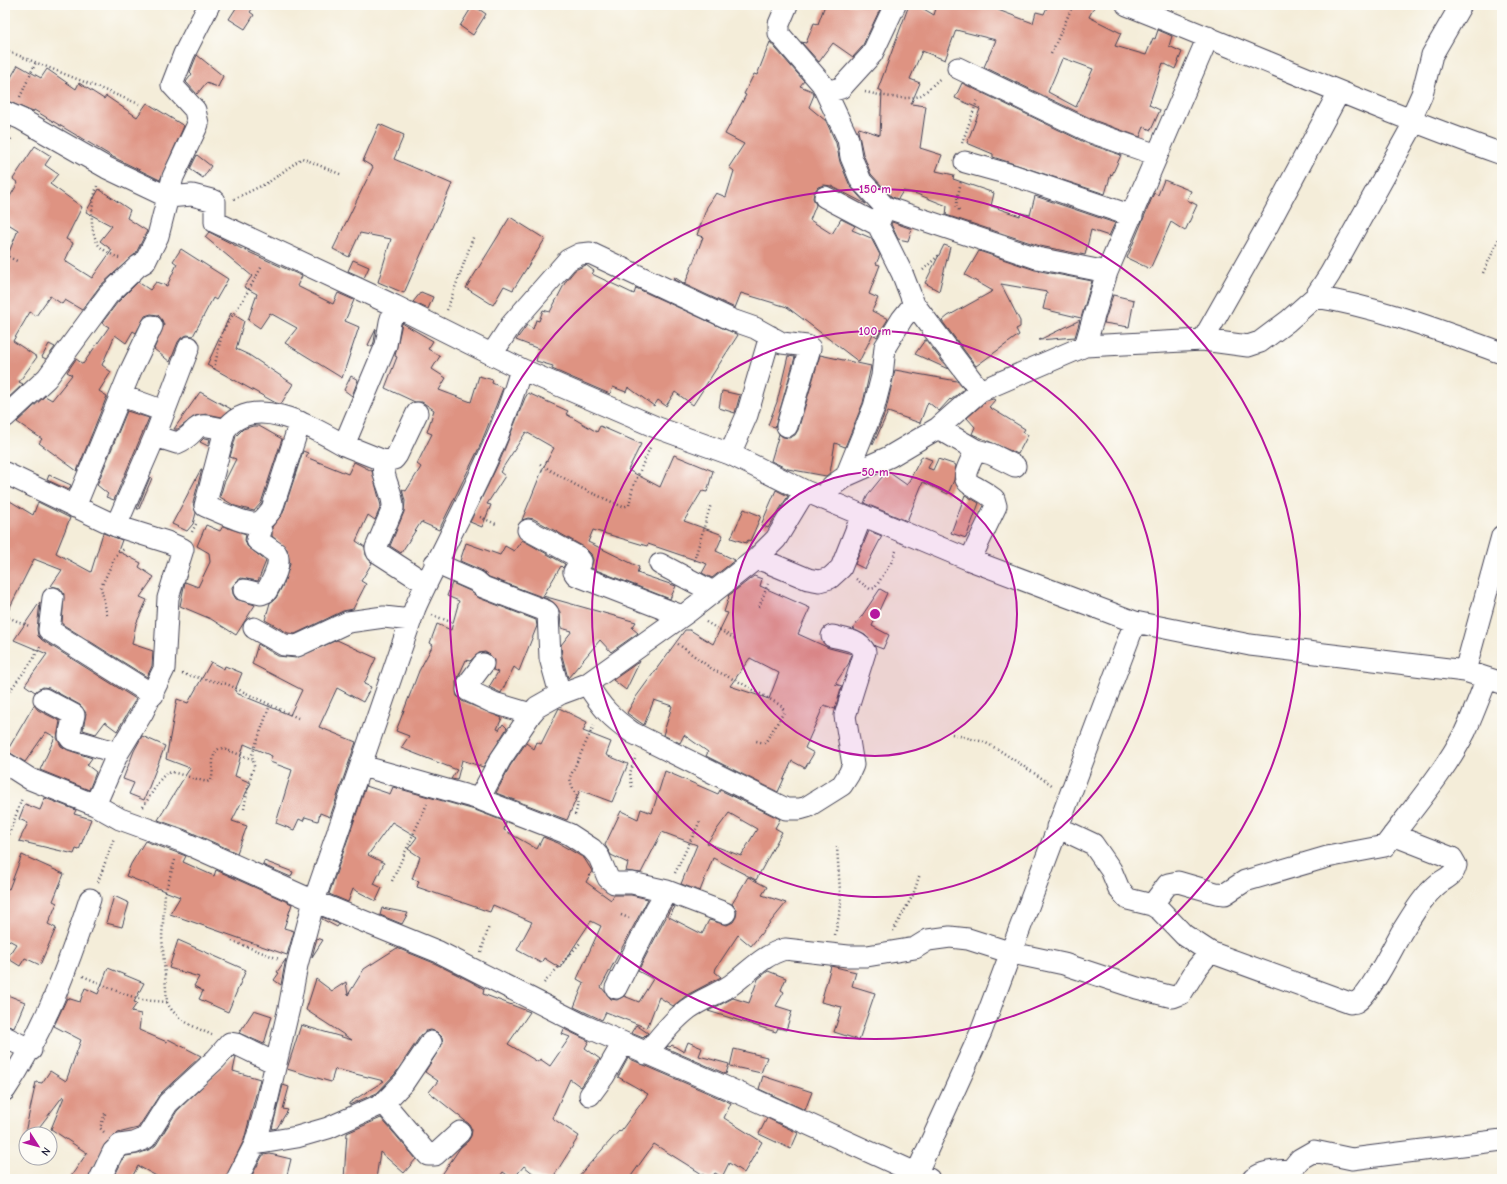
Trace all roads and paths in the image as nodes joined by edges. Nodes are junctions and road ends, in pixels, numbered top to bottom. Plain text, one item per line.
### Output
1 (209, 5) edge
2 (786, 5) edge
3 (895, 5) edge
4 (1073, 5) edge
5 (1127, 5) edge
6 (1461, 5) edge
7 (1208, 37) junction
8 (5, 50) edge
9 (1051, 54) dead end
10 (36, 62) junction
11 (958, 68) joint
12 (833, 90) junction
13 (1339, 92) junction
14 (139, 104) dead end
15 (8, 113) edge
16 (1412, 122) junction
17 (1502, 154) edge
18 (1158, 155) junction
19 (965, 162) dead end
20 (107, 168) junction
21 (342, 175) dead end
22 (168, 197) junction
23 (825, 197) dead end
24 (215, 207) junction
25 (882, 216) junction
26 (1132, 216) junction
27 (1502, 232) edge
28 (474, 235) dead end
29 (272, 248) junction
30 (5, 255) edge
31 (19, 262) dead end
32 (138, 266) junction
33 (1107, 272) junction
34 (1483, 273) dead end
35 (1315, 297) junction
36 (914, 304) junction
37 (395, 306) junction
38 (152, 326) dead end
39 (441, 329) junction
40 (770, 336) junction
41 (1203, 340) junction
42 (1085, 346) junction
43 (189, 347) dead end
44 (1502, 353) edge
45 (492, 354) junction
46 (214, 369) dead end
47 (521, 369) junction
48 (980, 391) junction
49 (122, 396) junction
50 (164, 411) junction
51 (417, 413) dead end
52 (5, 417) edge
53 (300, 422) junction
54 (787, 426) dead end
55 (658, 428) junction
56 (938, 428) junction
57 (224, 430) junction
58 (154, 436) junction
59 (344, 445) junction
60 (976, 450) junction
61 (730, 454) junction
62 (384, 461) junction
63 (540, 464) dead end
64 (1015, 466) dead end
65 (5, 472) edge
66 (846, 476) junction
67 (814, 495) junction
68 (711, 504) dead end
69 (205, 506) junction
70 (75, 507) junction
71 (862, 515) junction
72 (256, 523) junction
73 (122, 528) junction
74 (528, 530) dead end
75 (905, 533) junction
76 (1501, 548) edge
77 (184, 549) junction
78 (757, 558) junction
79 (970, 560) junction
80 (435, 563) junction
81 (660, 564) dead end
82 (776, 566) junction
83 (842, 568) junction
84 (688, 578) junction
85 (425, 584) junction
86 (244, 590) dead end
87 (713, 592) junction
88 (53, 598) dead end
89 (759, 607) dead end
90 (685, 614) junction
91 (107, 615) dead end
92 (5, 616) edge
93 (412, 620) junction
94 (1136, 622) junction
95 (254, 628) dead end
96 (48, 631) junction
97 (660, 631) junction
98 (832, 636) dead end
99 (737, 640) dead end
100 (483, 664) dead end
101 (164, 670) junction
102 (1465, 671) junction
103 (1495, 681) edge
104 (587, 684) junction
105 (560, 694) junction
106 (153, 695) junction
107 (5, 697) edge
108 (44, 699) dead end
109 (270, 704) junction
110 (602, 709) junction
111 (531, 714) junction
112 (298, 718) dead end
113 (952, 734) dead end
114 (642, 739) junction
115 (756, 741) dead end
116 (118, 753) junction
117 (252, 759) junction
118 (5, 763) edge
119 (362, 766) junction
120 (30, 779) junction
121 (435, 788) junction
122 (632, 788) dead end
123 (1068, 797) junction
124 (479, 799) junction
125 (95, 805) junction
126 (244, 809) dead end
127 (126, 821) junction
128 (700, 822) dead end
129 (1057, 827) junction
130 (569, 834) junction
131 (1393, 835) junction
132 (180, 841) junction
133 (5, 846) edge
134 (837, 847) dead end
135 (920, 874) dead end
136 (392, 881) dead end
137 (667, 891) junction
138 (90, 899) joint
139 (314, 901) junction
140 (1152, 905) junction
141 (724, 913) dead end
142 (489, 926) dead end
143 (232, 942) dead end
144 (581, 942) dead end
145 (1210, 952) junction
146 (831, 953) junction
147 (1012, 953) junction
148 (881, 955) junction
149 (297, 965) junction
150 (66, 968) junction
151 (476, 971) junction
152 (616, 988) dead end
153 (530, 998) junction
154 (167, 1002) junction
155 (5, 1037) edge
156 (431, 1042) dead end
157 (230, 1043) junction
158 (622, 1043) junction
159 (31, 1050) junction
160 (646, 1054) junction
161 (275, 1063) junction
162 (5, 1090) edge
163 (590, 1095) dead end
164 (384, 1103) junction
165 (460, 1132) dead end
166 (1502, 1140) edge
167 (255, 1144) junction
168 (920, 1177) edge
169 (100, 1179) edge
170 (237, 1179) edge
171 (1253, 1179) edge

1 - 22 street
2 - 12 street
3 - 12 street
4 - 9 path
5 - 7 street
6 - 16 street
7 - 13 street
7 - 18 street
8 - 10 path
10 - 14 path
10 - 15 path
11 - 12 path
11 - 18 street
12 - 25 street
13 - 16 street
13 - 41 street
15 - 20 street
16 - 17 street
16 - 35 street
18 - 26 street
19 - 26 street
20 - 22 street
20 - 32 path
21 - 24 path
22 - 24 street
22 - 32 street
23 - 25 street
24 - 29 street
25 - 33 street
25 - 36 street
26 - 33 street
27 - 34 path
28 - 39 path
29 - 37 street
29 - 46 path
30 - 31 path
32 - 52 street
33 - 42 street
35 - 41 street
35 - 44 street
36 - 48 street
36 - 66 street
37 - 39 street
37 - 59 street
38 - 49 street
39 - 45 street
40 - 45 street
40 - 54 street
40 - 61 street
41 - 42 street
42 - 48 street
43 - 50 street
45 - 47 street
47 - 55 street
47 - 80 street
48 - 56 street
49 - 50 street
49 - 70 street
50 - 58 street
51 - 62 street
53 - 57 street
53 - 59 street
53 - 72 street
55 - 61 street
55 - 63 path
56 - 60 street
56 - 66 street
57 - 58 street
57 - 69 street
58 - 73 street
59 - 62 street
60 - 64 street
60 - 79 street
61 - 67 street
62 - 85 street
65 - 70 street
66 - 67 street
67 - 71 street
67 - 78 street
68 - 84 path
69 - 72 street
69 - 77 path
70 - 73 street
71 - 75 street
71 - 83 street
72 - 86 street
73 - 77 street
73 - 91 path
74 - 90 street
75 - 79 street
75 - 83 path
76 - 102 street
77 - 101 street
78 - 82 street
78 - 87 street
79 - 94 street
80 - 85 street
80 - 105 street
81 - 84 street
82 - 83 street
82 - 89 path
84 - 87 street
85 - 93 street
87 - 90 street
88 - 96 street
90 - 97 street
90 - 99 path
92 - 96 path
93 - 95 street
93 - 119 street
94 - 102 street
94 - 123 street
96 - 106 street
96 - 107 path
97 - 104 street
97 - 115 path
98 - 114 street
100 - 111 street
101 - 106 street
101 - 109 path
102 - 103 street
103 - 131 street
104 - 105 street
104 - 110 street
105 - 111 street
106 - 116 street
108 - 116 street
109 - 112 path
109 - 117 path
110 - 114 street
110 - 130 path
111 - 124 street
113 - 123 path
114 - 122 path
116 - 125 street
117 - 126 path
117 - 127 path
118 - 120 street
119 - 121 street
119 - 139 street
120 - 125 street
120 - 133 path
121 - 124 street
121 - 136 path
123 - 129 street
124 - 130 street
125 - 127 street
127 - 132 street
127 - 138 path
128 - 137 path
129 - 140 street
129 - 147 street
130 - 137 street
131 - 140 street
131 - 145 street
132 - 139 street
132 - 154 path
134 - 146 path
135 - 148 path
137 - 141 street
137 - 152 street
138 - 150 street
139 - 149 street
139 - 151 street
140 - 145 street
142 - 151 path
143 - 149 path
144 - 153 path
145 - 147 street
146 - 148 street
146 - 160 street
147 - 148 street
147 - 168 street
149 - 161 street
150 - 154 path
150 - 159 street
151 - 153 street
153 - 158 street
154 - 157 path
155 - 159 street
156 - 164 street
157 - 161 street
157 - 169 street
158 - 160 street
158 - 163 street
159 - 162 street
160 - 168 street
161 - 167 street
164 - 165 street
164 - 167 street
166 - 171 street
167 - 170 street

